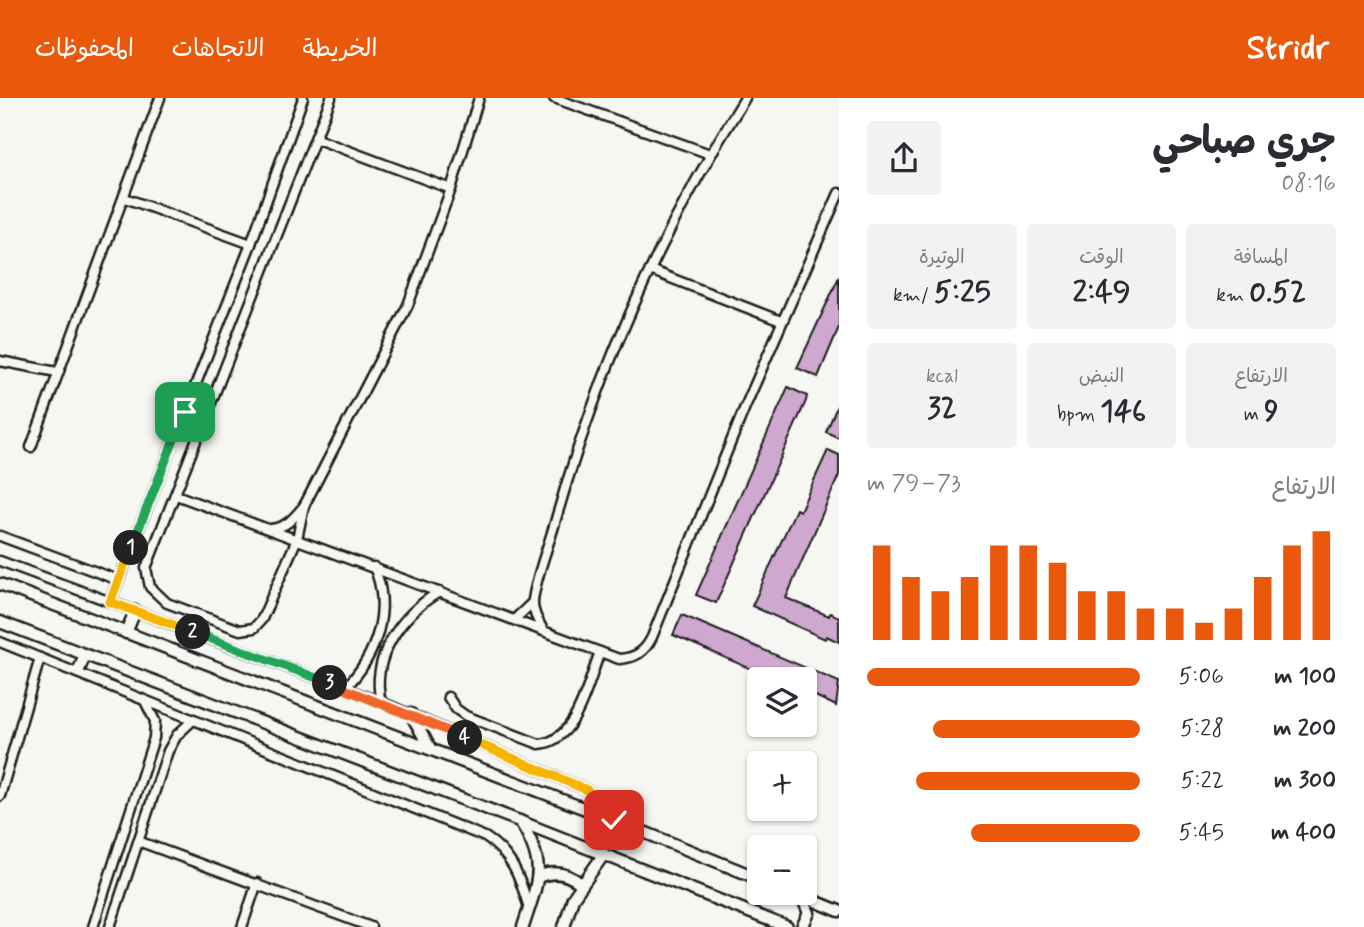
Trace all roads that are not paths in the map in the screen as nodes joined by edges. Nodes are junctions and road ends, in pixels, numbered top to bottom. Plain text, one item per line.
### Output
1 (160, 98) edge
2 (303, 98) edge
3 (331, 98) edge
4 (479, 98) edge
5 (554, 98) edge
6 (745, 98) edge
7 (317, 139) junction
8 (710, 154) junction
9 (451, 189) junction
10 (839, 193) edge
11 (125, 198) junction
12 (251, 244) junction
13 (650, 270) junction
14 (781, 321) junction
15 (0, 361) edge
16 (57, 372) junction
17 (31, 447) dead end
18 (176, 495) junction
19 (304, 506) junction
20 (271, 529) junction
21 (0, 537) edge
22 (297, 539) junction
23 (0, 561) edge
24 (374, 567) junction
25 (118, 580) junction
26 (0, 584) edge
27 (439, 592) junction
28 (110, 602) junction
29 (533, 602) junction
30 (135, 611) junction
31 (383, 619) junction
32 (514, 620) junction
33 (0, 622) edge
34 (400, 626) junction
35 (542, 630) junction
36 (126, 633) junction
37 (0, 642) edge
38 (600, 652) junction
39 (85, 655) junction
40 (40, 658) junction
41 (362, 667) junction
42 (78, 672) junction
43 (379, 674) junction
44 (345, 688) junction
45 (448, 697) dead end
46 (143, 698) junction
47 (381, 702) junction
48 (411, 714) junction
49 (194, 719) junction
50 (430, 748) junction
51 (1, 791) edge
52 (614, 820) junction
53 (519, 821) junction
54 (138, 841) junction
55 (604, 855) junction
56 (747, 874) edge
57 (538, 877) junction
58 (257, 883) junction
59 (581, 884) junction
60 (817, 902) edge
61 (807, 905) edge
62 (530, 908) junction
63 (839, 911) edge
64 (93, 927) edge
65 (110, 927) edge
66 (242, 927) edge
67 (371, 927) edge
68 (523, 927) edge
69 (564, 927) edge
70 (787, 927) edge
71 (802, 927) edge

1 - 11 street
2 - 12 street
3 - 7 street
4 - 9 street
5 - 8 street
6 - 8 street
7 - 9 street
7 - 18 street
8 - 13 street
9 - 19 street
10 - 14 street
11 - 12 street
11 - 16 street
12 - 25 street
13 - 14 street
13 - 29 street
14 - 38 street
15 - 16 street
16 - 17 street
18 - 20 street
18 - 22 street
19 - 20 street
19 - 22 street
20 - 22 street
21 - 25 street
22 - 24 street
23 - 28 street
24 - 27 street
24 - 31 street
25 - 28 street
26 - 36 street
27 - 32 street
27 - 34 street
28 - 30 street
29 - 32 street
29 - 35 street
30 - 36 street
30 - 44 street
31 - 34 street
31 - 41 street
32 - 35 street
33 - 39 street
34 - 43 street
35 - 38 street
36 - 50 street
37 - 40 street
38 - 45 street
39 - 42 street
39 - 53 street
40 - 42 street
40 - 51 street
41 - 43 street
41 - 44 street
42 - 46 street
43 - 47 street
44 - 47 street
46 - 49 street
46 - 64 street
47 - 48 street
48 - 50 street
48 - 52 street
49 - 54 street
49 - 62 street
50 - 52 street
52 - 56 street
53 - 55 street
53 - 57 street
54 - 58 street
54 - 65 street
55 - 59 street
55 - 70 street
57 - 59 street
57 - 62 street
58 - 66 street
58 - 67 street
59 - 69 street
60 - 63 street
61 - 71 street
62 - 68 street

